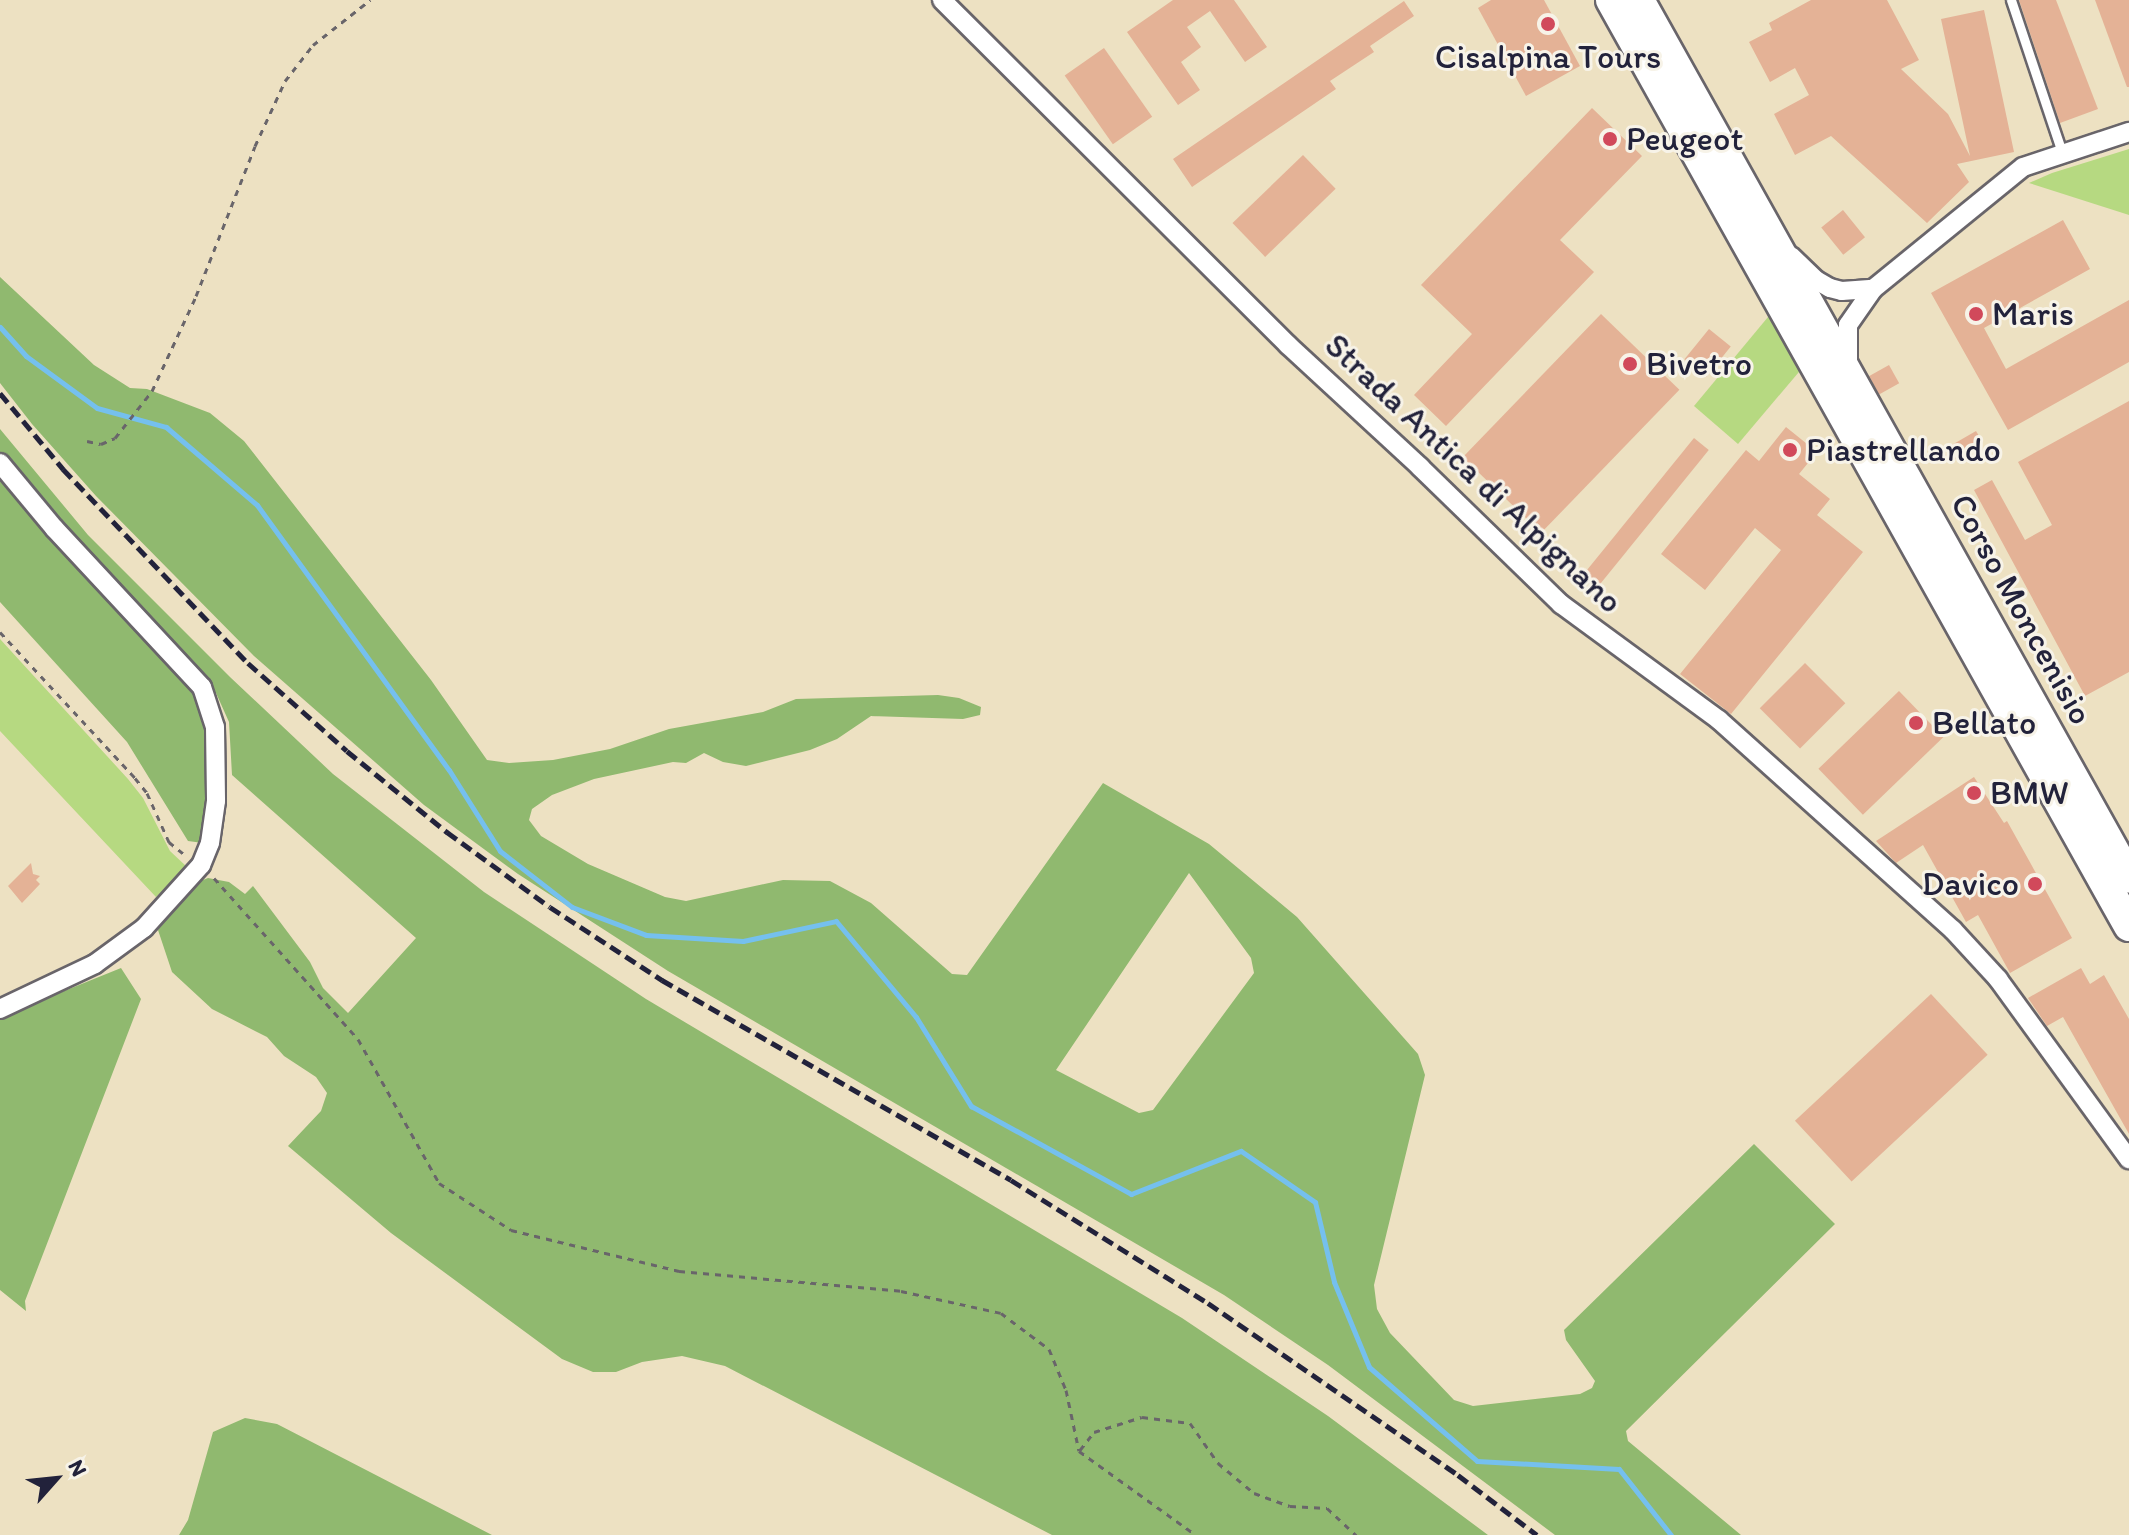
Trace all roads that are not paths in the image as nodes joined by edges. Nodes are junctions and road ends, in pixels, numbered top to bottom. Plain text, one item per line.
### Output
1 (942, 0) edge
2 (1611, 0) edge
3 (1639, 0) edge
4 (2011, 0) edge
5 (2129, 132) edge
6 (2062, 152) junction
7 (1769, 235) junction
8 (1873, 289) junction
9 (1848, 375) junction
10 (0, 463) edge
11 (2129, 878) edge
12 (2129, 926) edge
13 (0, 1009) edge
14 (2129, 1159) edge

1 - 14 street, Strada Antica di Alpignano
2 - 12 main road, Corso Moncenisio
3 - 7 main road, Corso Moncenisio
4 - 6 lane
5 - 6 street
6 - 8 street
7 - 8 street
7 - 9 main road, Corso Moncenisio
8 - 9 street
9 - 11 main road, Corso Moncenisio
10 - 13 street

